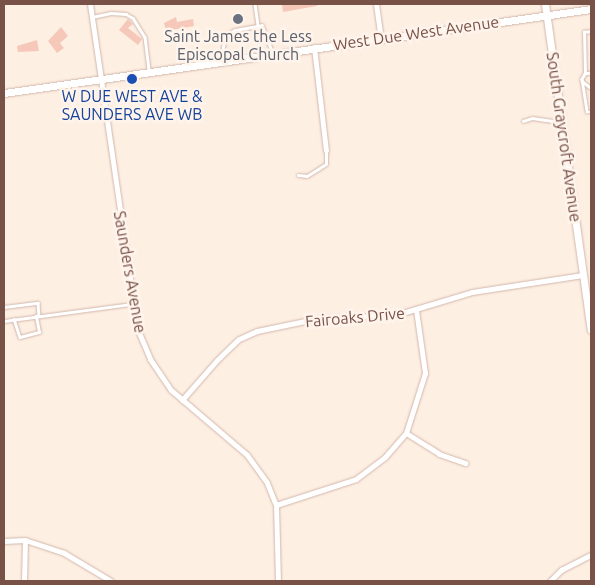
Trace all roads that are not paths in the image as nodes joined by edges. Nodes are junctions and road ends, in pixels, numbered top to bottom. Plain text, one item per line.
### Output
1 (90, 4) edge
2 (254, 4) edge
3 (376, 4) edge
4 (545, 4) edge
5 (578, 7) edge
6 (591, 9) edge
7 (546, 15) junction
8 (92, 17) junction
9 (258, 26) junction
10 (591, 31) edge
11 (381, 38) junction
12 (314, 47) junction
13 (272, 52) junction
14 (220, 60) junction
15 (149, 70) junction
16 (591, 73) edge
17 (585, 74) junction
18 (100, 77) junction
19 (582, 81) junction
20 (591, 88) edge
21 (4, 93) edge
22 (591, 104) edge
23 (586, 108) junction
24 (591, 112) edge
25 (523, 121) dead end
26 (562, 122) junction
27 (326, 150) joint
28 (298, 175) dead end
29 (585, 277) junction
30 (132, 304) junction
31 (4, 307) edge
32 (416, 310) junction
33 (37, 316) junction
34 (14, 319) junction
35 (4, 321) edge
36 (591, 330) edge
37 (182, 400) junction
38 (406, 433) junction
39 (464, 463) dead end
40 (276, 505) junction
41 (25, 540) junction
42 (4, 541) edge
43 (591, 555) edge
44 (24, 581) edge
45 (111, 581) edge
46 (278, 581) edge
47 (550, 581) edge

1 - 8 street, Saunders Avenue
2 - 9 lane
3 - 11 street
4 - 7 main road, South Graycroft Avenue
5 - 6 main road, West Due West Avenue
5 - 7 main road, West Due West Avenue
7 - 11 main road, West Due West Avenue
7 - 26 main road, South Graycroft Avenue
8 - 15 lane
8 - 18 street, Saunders Avenue
9 - 13 lane
9 - 14 lane
10 - 17 lane
11 - 12 main road, West Due West Avenue
12 - 13 main road, West Due West Avenue
12 - 27 street
13 - 14 main road, West Due West Avenue
14 - 15 main road, West Due West Avenue
15 - 18 main road, West Due West Avenue
16 - 17 lane
17 - 19 lane
18 - 21 main road, West Due West Avenue
18 - 30 street, Saunders Avenue
19 - 20 lane
19 - 23 lane
22 - 23 lane
23 - 24 lane
25 - 26 lane
26 - 29 main road, South Graycroft Avenue
27 - 28 lane
29 - 32 street, Fairoaks Drive
29 - 36 main road, South Graycroft Avenue
30 - 33 lane
30 - 37 street, Saunders Avenue
31 - 33 lane
32 - 37 street, Fairoaks Drive
32 - 38 street
33 - 34 lane
33 - 34 lane
34 - 35 lane
37 - 40 street, Saunders Avenue
38 - 39 street
38 - 40 street
40 - 46 street, Saunders Avenue
41 - 42 street
41 - 44 street
41 - 45 street
43 - 47 street

